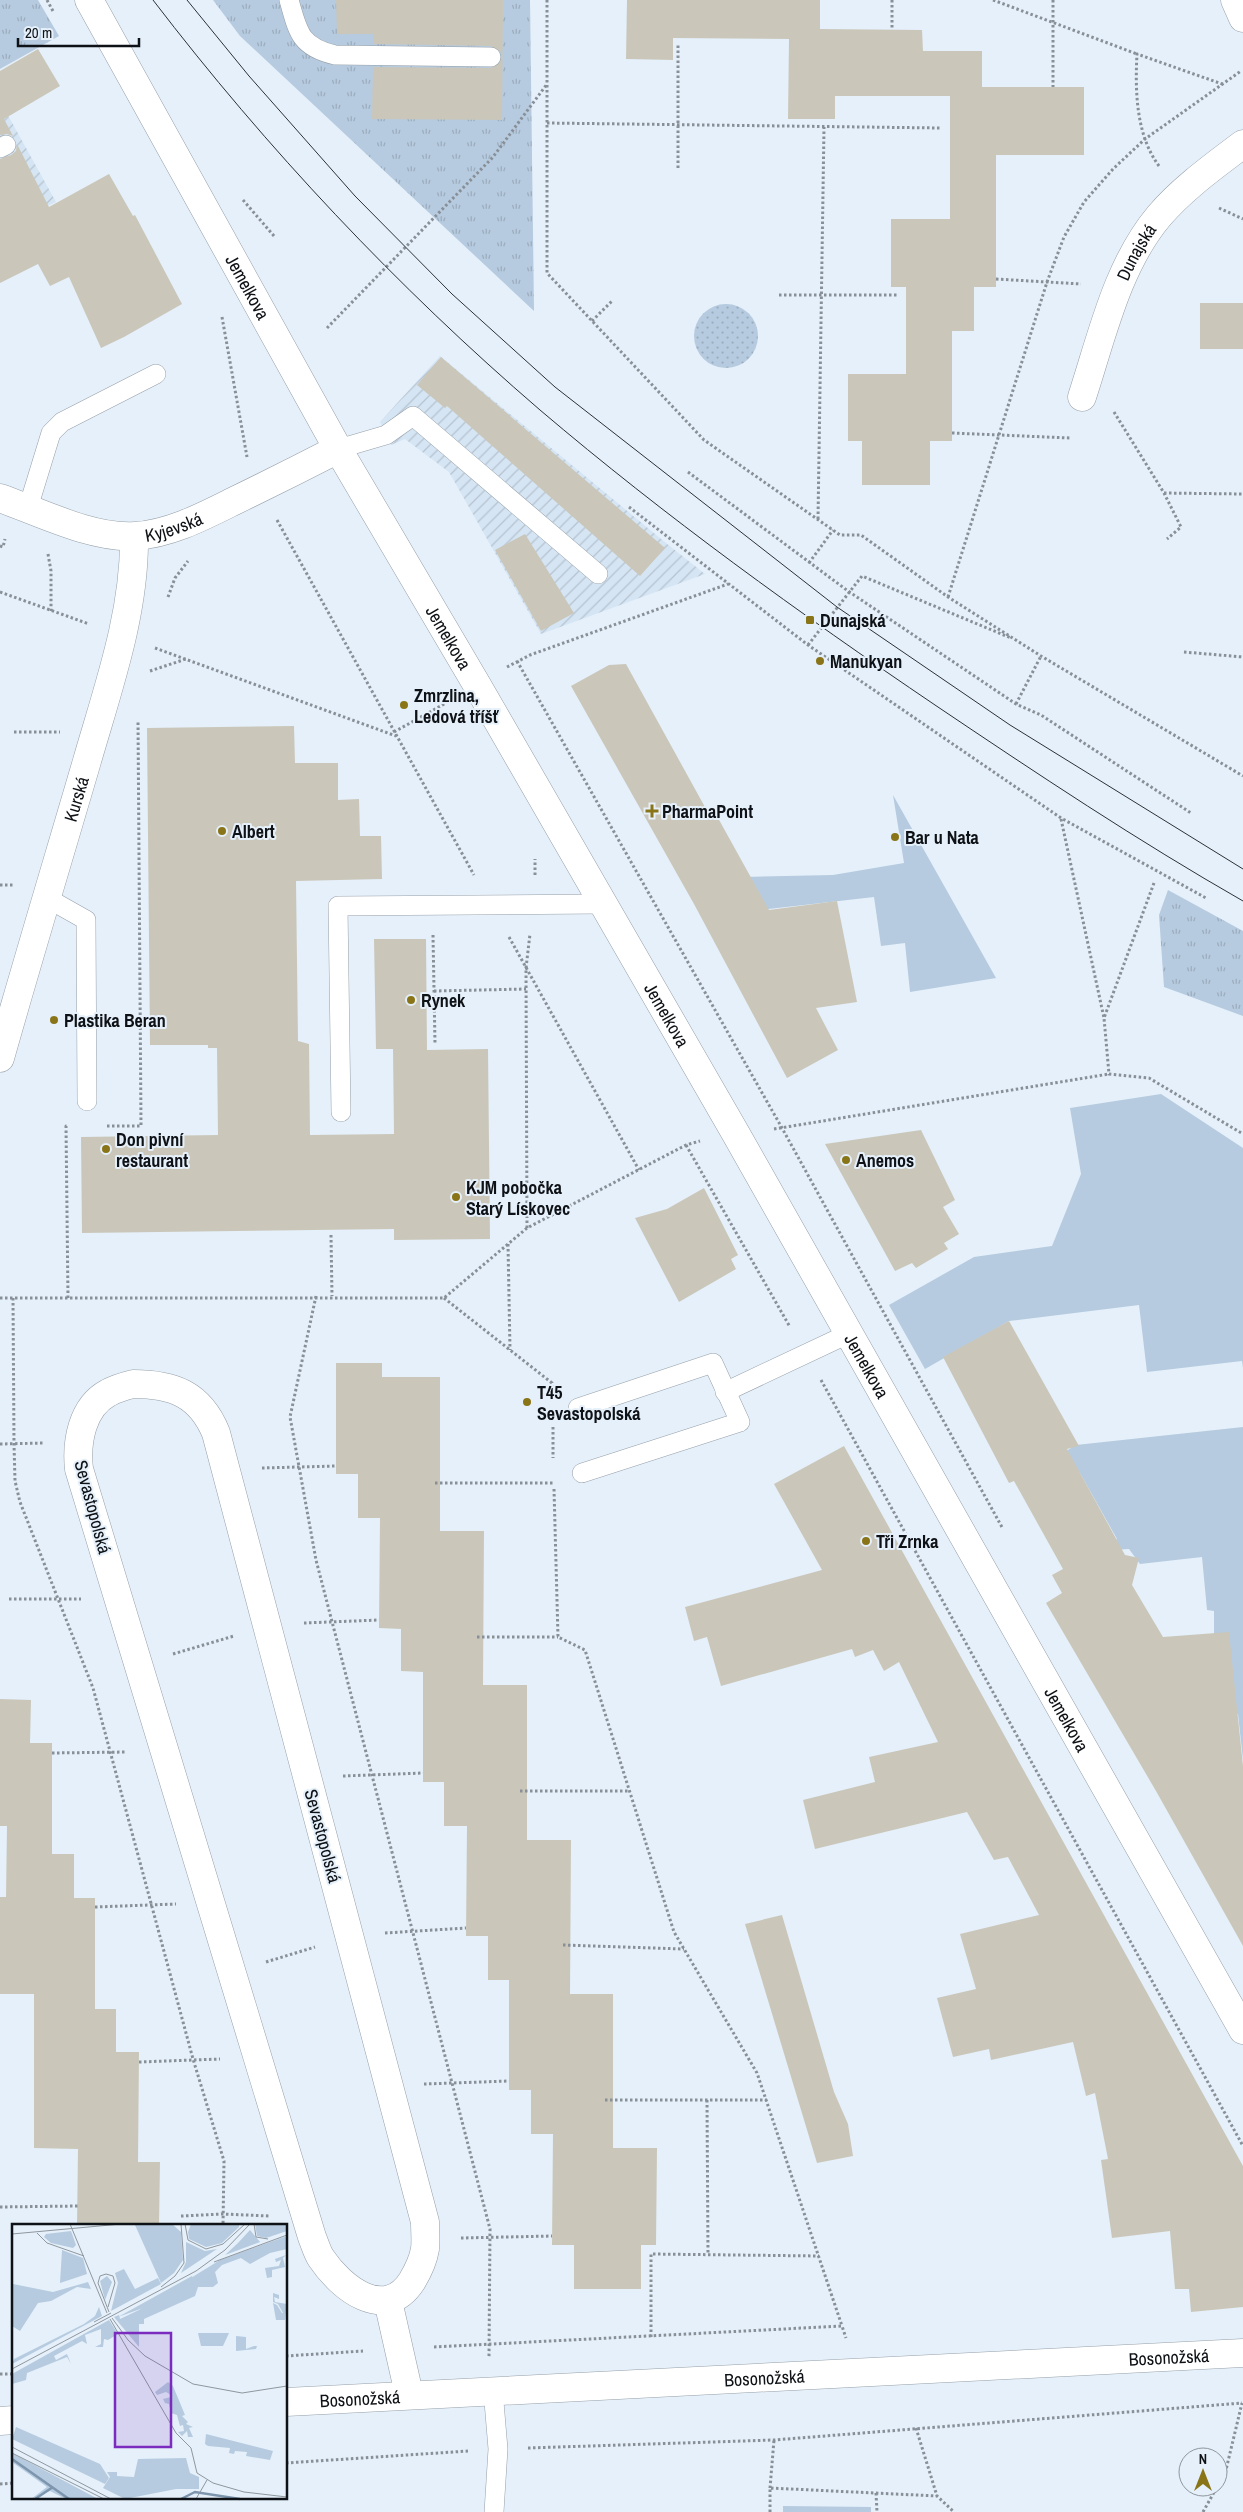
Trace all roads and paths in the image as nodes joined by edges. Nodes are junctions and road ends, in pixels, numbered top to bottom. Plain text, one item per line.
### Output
1 (89, 0) edge
2 (289, 0) edge
3 (547, 0) edge
4 (892, 0) edge
5 (993, 0) edge
6 (1053, 0) edge
7 (1235, 0) edge
8 (1243, 18) edge
9 (1052, 22) junction
10 (892, 29) dead end
11 (678, 44) dead end
12 (1137, 54) junction
13 (491, 57) dead end
14 (1242, 72) dead end
15 (547, 84) junction
16 (1225, 85) junction
17 (1053, 87) dead end
18 (547, 124) junction
19 (678, 125) junction
20 (824, 127) junction
21 (941, 128) dead end
22 (1144, 139) junction
23 (1243, 144) edge
24 (678, 168) dead end
25 (1164, 172) dead end
26 (1212, 205) dead end
27 (1243, 219) edge
28 (996, 279) dead end
29 (1047, 282) junction
30 (1119, 286) junction
31 (778, 295) dead end
32 (822, 295) junction
33 (898, 295) dead end
34 (613, 300) dead end
35 (222, 316) dead end
36 (592, 321) junction
37 (327, 328) dead end
38 (156, 374) dead end
39 (1082, 397) dead end
40 (1109, 404) dead end
41 (952, 433) dead end
42 (1000, 437) junction
43 (1070, 438) dead end
44 (338, 450) junction
45 (249, 466) dead end
46 (688, 472) dead end
47 (1164, 493) junction
48 (1243, 494) edge
49 (0, 498) edge
50 (28, 508) junction
51 (629, 508) dead end
52 (273, 514) dead end
53 (818, 519) junction
54 (277, 520) junction
55 (268, 524) dead end
56 (833, 530) junction
57 (6, 536) dead end
58 (134, 536) junction
59 (1167, 538) dead end
60 (0, 546) edge
61 (43, 549) dead end
62 (194, 558) dead end
63 (809, 563) junction
64 (598, 574) dead end
65 (728, 584) junction
66 (848, 591) junction
67 (0, 592) edge
68 (948, 597) junction
69 (165, 605) dead end
70 (51, 611) junction
71 (96, 627) dead end
72 (155, 639) dead end
73 (1021, 642) junction
74 (808, 644) junction
75 (1184, 652) dead end
76 (1041, 656) junction
77 (1243, 657) edge
78 (186, 659) junction
79 (517, 661) junction
80 (500, 671) dead end
81 (145, 672) dead end
82 (450, 700) dead end
83 (1016, 704) junction
84 (138, 714) dead end
85 (14, 732) dead end
86 (66, 732) dead end
87 (396, 734) junction
88 (1243, 776) edge
89 (1192, 813) dead end
90 (1061, 818) junction
91 (476, 877) dead end
92 (1154, 883) dead end
93 (47, 898) junction
94 (1206, 898) dead end
95 (602, 904) junction
96 (433, 905) junction
97 (506, 931) dead end
98 (530, 933) dead end
99 (526, 968) junction
100 (526, 989) junction
101 (434, 991) junction
102 (1104, 1018) junction
103 (435, 1044) dead end
104 (0, 1058) edge
105 (1109, 1074) junction
106 (87, 1101) dead end
107 (341, 1112) dead end
108 (76, 1126) dead end
109 (104, 1126) dead end
110 (782, 1128) junction
111 (773, 1129) dead end
112 (1243, 1134) edge
113 (639, 1170) junction
114 (527, 1228) junction
115 (331, 1235) dead end
116 (508, 1244) junction
117 (316, 1296) junction
118 (332, 1296) junction
119 (0, 1298) edge
120 (13, 1298) junction
121 (68, 1298) junction
122 (444, 1298) junction
123 (792, 1331) dead end
124 (848, 1334) junction
125 (510, 1350) junction
126 (820, 1379) dead end
127 (725, 1392) junction
128 (552, 1393) dead end
129 (578, 1408) dead end
130 (552, 1423) dead end
131 (78, 1442) junction
132 (0, 1444) edge
133 (14, 1444) junction
134 (554, 1463) dead end
135 (298, 1466) junction
136 (336, 1466) dead end
137 (226, 1471) junction
138 (554, 1473) dead end
139 (582, 1473) dead end
140 (435, 1483) dead end
141 (554, 1483) junction
142 (119, 1598) junction
143 (9, 1599) dead end
144 (57, 1599) junction
145 (365, 1620) dead end
146 (379, 1620) dead end
147 (477, 1637) dead end
148 (558, 1637) junction
149 (110, 1751) junction
150 (166, 1752) junction
151 (52, 1753) dead end
152 (423, 1773) dead end
153 (373, 1774) junction
154 (307, 1778) junction
155 (520, 1790) dead end
156 (629, 1790) junction
157 (211, 1903) junction
158 (152, 1905) junction
159 (95, 1907) dead end
160 (452, 1928) dead end
161 (466, 1928) dead end
162 (563, 1945) dead end
163 (684, 1949) junction
164 (1243, 2030) edge
165 (194, 2059) junction
166 (258, 2059) junction
167 (139, 2062) dead end
168 (509, 2081) dead end
169 (452, 2083) junction
170 (388, 2084) junction
171 (605, 2100) dead end
172 (707, 2100) junction
173 (767, 2100) junction
174 (1243, 2146) edge
175 (0, 2206) edge
176 (78, 2206) dead end
177 (223, 2214) junction
178 (181, 2216) dead end
179 (307, 2218) junction
180 (223, 2224) edge
181 (552, 2236) dead end
182 (425, 2237) junction
183 (490, 2238) junction
184 (708, 2255) junction
185 (819, 2256) junction
186 (388, 2301) junction
187 (842, 2326) junction
188 (651, 2336) junction
189 (487, 2344) junction
190 (432, 2347) dead end
191 (367, 2351) dead end
192 (1243, 2353) edge
193 (288, 2356) edge
194 (857, 2372) junction
195 (493, 2390) junction
196 (408, 2394) junction
197 (288, 2402) edge
198 (1243, 2403) edge
199 (916, 2428) junction
200 (774, 2440) junction
201 (527, 2448) dead end
202 (478, 2450) dead end
203 (1228, 2462) edge
204 (288, 2463) edge
205 (770, 2488) junction
206 (876, 2493) junction
207 (937, 2496) junction
208 (1212, 2497) edge
209 (494, 2512) edge
210 (770, 2512) edge
211 (876, 2512) edge
212 (954, 2512) edge
213 (1203, 2512) edge

1 - 44 street, Jemelkova
2 - 13 lane
3 - 15 path
4 - 10 path
5 - 9 path
6 - 9 path
7 - 8 street
9 - 12 path
9 - 17 path
11 - 19 path
12 - 16 path
12 - 22 path
14 - 16 path
15 - 18 path
15 - 37 path
16 - 22 path
18 - 19 path
18 - 36 path
19 - 20 path
19 - 24 path
20 - 21 path
20 - 32 path
22 - 25 path
22 - 29 path
23 - 30 street, Dunajská
26 - 27 path
28 - 29 path
29 - 30 path
29 - 42 path
30 - 39 street, Dunajská
31 - 32 path
32 - 33 path
32 - 53 path
34 - 36 path
35 - 45 path
36 - 53 path
38 - 50 lane
40 - 47 path
41 - 42 path
42 - 43 path
42 - 68 path
44 - 58 street, Kyjevská
44 - 64 lane
44 - 95 street, Jemelkova
46 - 63 path
47 - 48 path
47 - 59 path
49 - 50 street, Kyjevská
50 - 58 street, Kyjevská
51 - 65 path
52 - 54 path
53 - 56 path
54 - 55 path
54 - 87 path
56 - 63 path
56 - 68 path
57 - 60 path
58 - 93 street, Kurská
61 - 70 path
62 - 69 path
63 - 66 path
65 - 74 path
65 - 79 path
66 - 73 path
66 - 74 path
66 - 83 path
67 - 70 path
68 - 73 path
70 - 71 path
72 - 78 path
73 - 76 path
74 - 90 path
75 - 77 path
76 - 83 path
76 - 88 path
78 - 81 path
78 - 87 path
79 - 80 path
79 - 110 path
82 - 87 path
83 - 89 path
84 - 109 path
85 - 86 path
87 - 91 path
90 - 94 path
90 - 102 path
92 - 102 path
93 - 104 street, Kurská
93 - 106 lane
95 - 96 lane
95 - 124 street, Jemelkova
96 - 101 path
96 - 107 lane
97 - 99 path
98 - 99 path
99 - 100 path
99 - 113 path
100 - 101 path
100 - 114 path
101 - 103 path
102 - 105 path
105 - 110 path
105 - 112 path
108 - 121 path
110 - 111 path
113 - 114 path
113 - 123 path
114 - 116 path
115 - 118 path
116 - 122 path
116 - 125 path
117 - 118 path
117 - 121 path
117 - 135 path
118 - 122 path
119 - 120 path
120 - 121 path
120 - 133 path
122 - 125 path
124 - 127 lane
124 - 164 street, Jemelkova
125 - 128 path
126 - 174 path
127 - 129 lane
127 - 139 lane
130 - 134 path
131 - 133 path
131 - 137 street, Sevastopolská
131 - 142 street, Sevastopolská
132 - 133 path
133 - 144 path
135 - 136 path
135 - 137 path
135 - 153 path
137 - 154 street, Sevastopolská
138 - 141 path
140 - 141 path
141 - 148 path
142 - 144 path
142 - 150 street, Sevastopolská
143 - 144 path
144 - 149 path
145 - 146 path
147 - 148 path
148 - 156 path
149 - 150 path
149 - 151 path
149 - 158 path
150 - 157 street, Sevastopolská
152 - 153 path
153 - 154 path
153 - 169 path
154 - 170 street, Sevastopolská
155 - 156 path
156 - 163 path
157 - 158 path
157 - 166 street, Sevastopolská
158 - 159 path
158 - 165 path
160 - 161 path
162 - 163 path
163 - 173 path
165 - 166 path
165 - 167 path
165 - 177 path
166 - 179 street, Sevastopolská
168 - 169 path
169 - 170 path
169 - 183 path
170 - 182 street, Sevastopolská
171 - 172 path
172 - 173 path
172 - 184 path
173 - 185 path
175 - 176 path
177 - 178 path
177 - 179 path
177 - 180 path
179 - 186 street, Sevastopolská
181 - 183 path
182 - 183 path
182 - 186 street, Sevastopolská
183 - 189 path
184 - 185 path
184 - 188 path
185 - 187 path
186 - 196 street
187 - 188 path
187 - 194 path
188 - 189 path
189 - 190 path
189 - 195 path
191 - 193 path
192 - 194 street, Bosonožská
194 - 195 street, Bosonožská
195 - 196 street, Bosonožská
195 - 209 lane
196 - 197 street, Bosonožská
198 - 199 path
198 - 203 path
199 - 200 path
199 - 207 path
200 - 201 path
200 - 205 path
202 - 204 path
205 - 206 path
205 - 210 path
206 - 207 path
206 - 211 path
207 - 212 path
208 - 213 path

